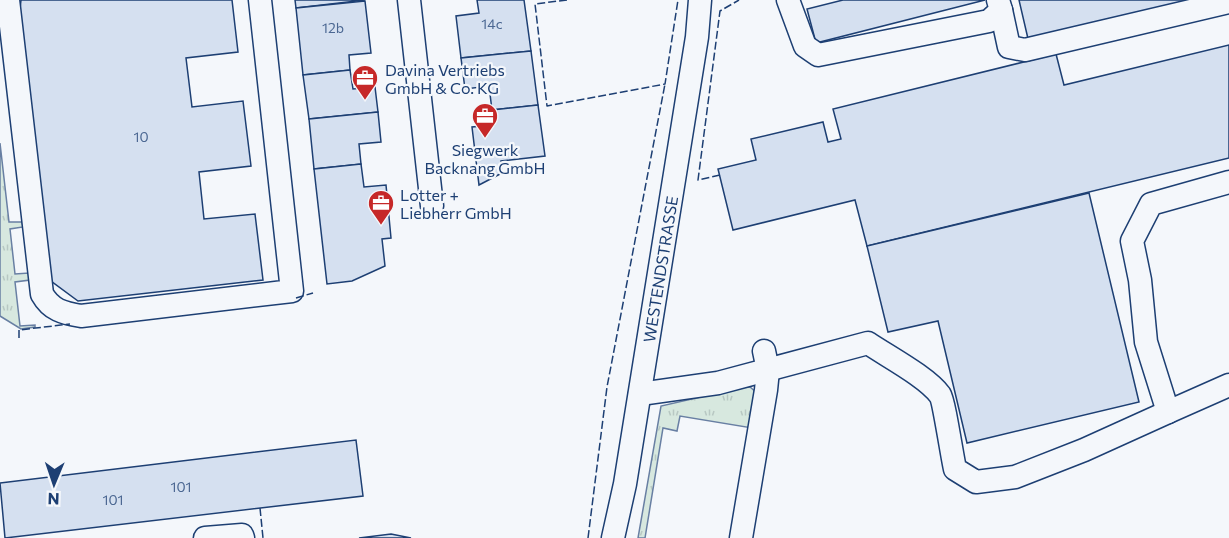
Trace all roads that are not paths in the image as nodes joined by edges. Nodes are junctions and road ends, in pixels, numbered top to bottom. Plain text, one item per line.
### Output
1 (8, 0) edge
2 (260, 0) edge
3 (409, 0) edge
4 (700, 0) edge
5 (788, 0) edge
6 (1229, 2) edge
7 (999, 5) edge
8 (1229, 182) edge
9 (432, 206) dead end
10 (766, 361) junction
11 (1229, 385) edge
12 (640, 394) junction
13 (1168, 412) junction
14 (205, 538) edge
15 (243, 538) edge
16 (613, 538) edge
17 (741, 538) edge

1 - 2 street
3 - 9 street
4 - 12 street, WESTENDSTRASSE
5 - 7 street
6 - 7 street
8 - 13 street
10 - 12 street
10 - 13 street
10 - 17 street
11 - 13 street
12 - 16 street, WESTENDSTRASSE
14 - 15 street

